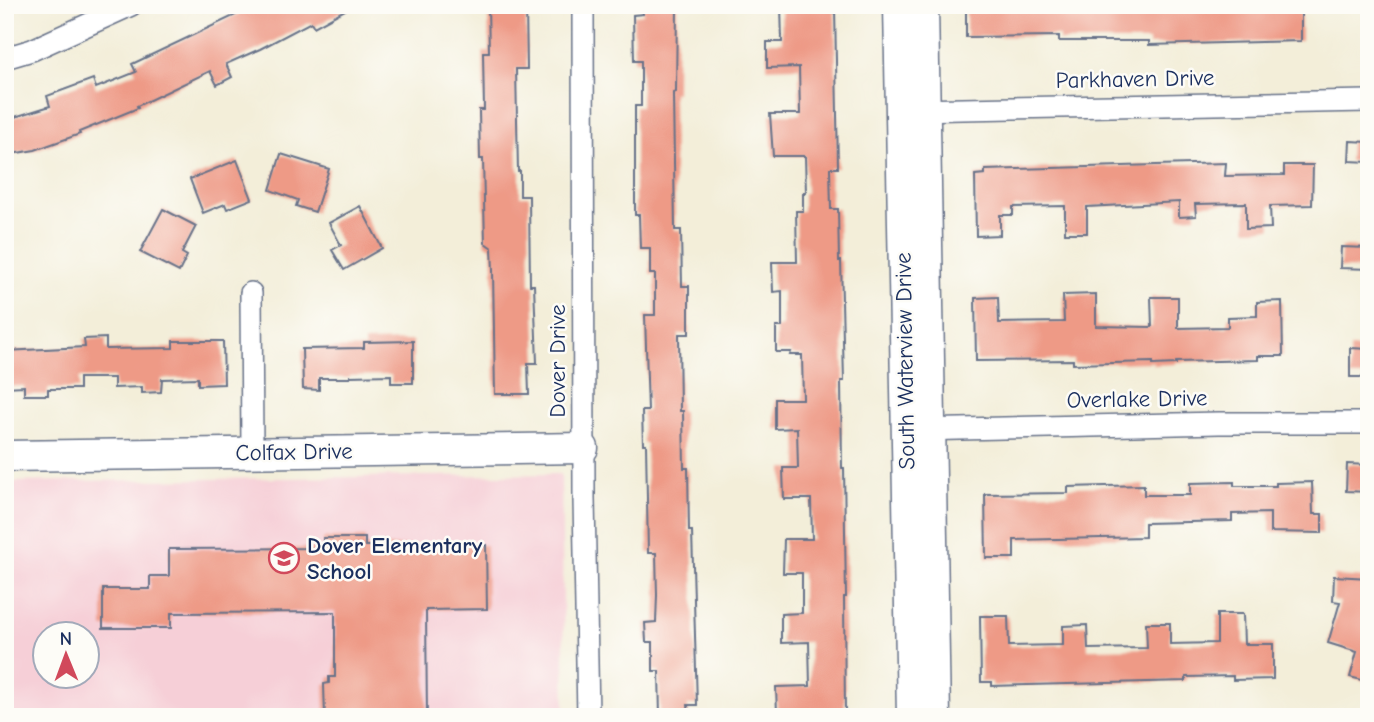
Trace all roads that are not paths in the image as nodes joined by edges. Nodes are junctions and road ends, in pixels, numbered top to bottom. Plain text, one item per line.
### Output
1 (131, 5) edge
2 (583, 5) edge
3 (899, 5) edge
4 (923, 5) edge
5 (5, 58) edge
6 (1369, 101) edge
7 (913, 110) junction
8 (251, 293) dead end
9 (1369, 423) edge
10 (918, 430) junction
11 (583, 448) junction
12 (252, 453) junction
13 (5, 456) edge
14 (588, 717) edge
15 (912, 717) edge
16 (935, 717) edge

1 - 5 street
2 - 11 street, Dover Drive
3 - 7 street, South Waterview Drive
4 - 7 street, South Waterview Drive
6 - 7 street, Parkhaven Drive
7 - 10 street, South Waterview Drive
8 - 12 street
9 - 10 street, Overlake Drive
10 - 15 street, South Waterview Drive
10 - 16 street, South Waterview Drive
11 - 12 street, Colfax Drive
11 - 14 street, Dover Drive
12 - 13 street, Colfax Drive

